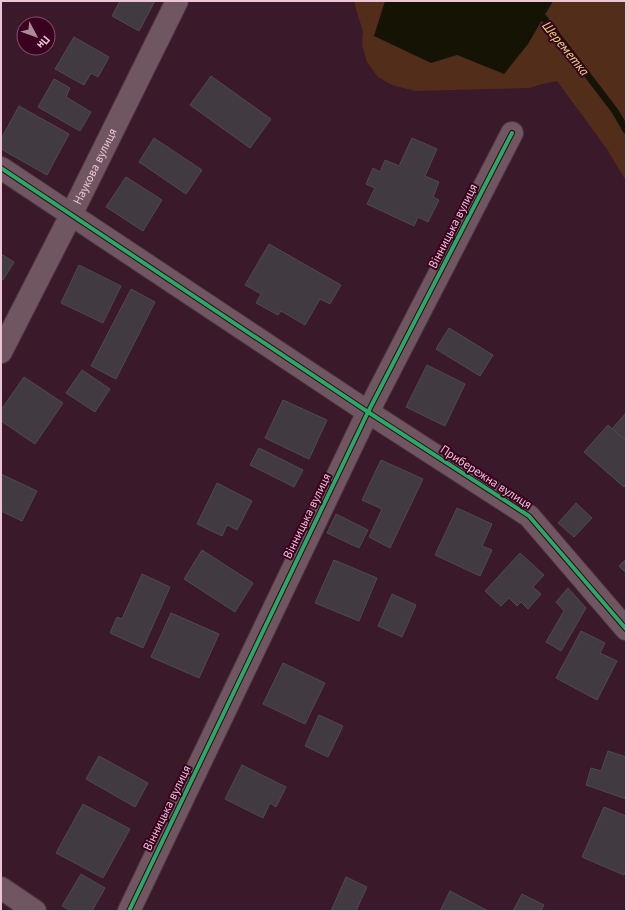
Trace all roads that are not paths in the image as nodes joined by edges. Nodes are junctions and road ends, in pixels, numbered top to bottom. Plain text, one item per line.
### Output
1 (177, 1) edge
2 (512, 133) dead end
3 (1, 168) edge
4 (71, 214) junction
5 (1, 352) edge
6 (368, 412) junction
7 (626, 629) edge
8 (1, 888) edge
9 (35, 911) edge
10 (129, 911) edge

1 - 4 street, Наукова вулиця
2 - 6 street, Вінницька вулиця
3 - 4 street, Прибережна вулиця
4 - 5 street, Наукова вулиця
4 - 6 street, Прибережна вулиця
6 - 7 street, Прибережна вулиця
6 - 10 street, Вінницька вулиця
8 - 9 street

